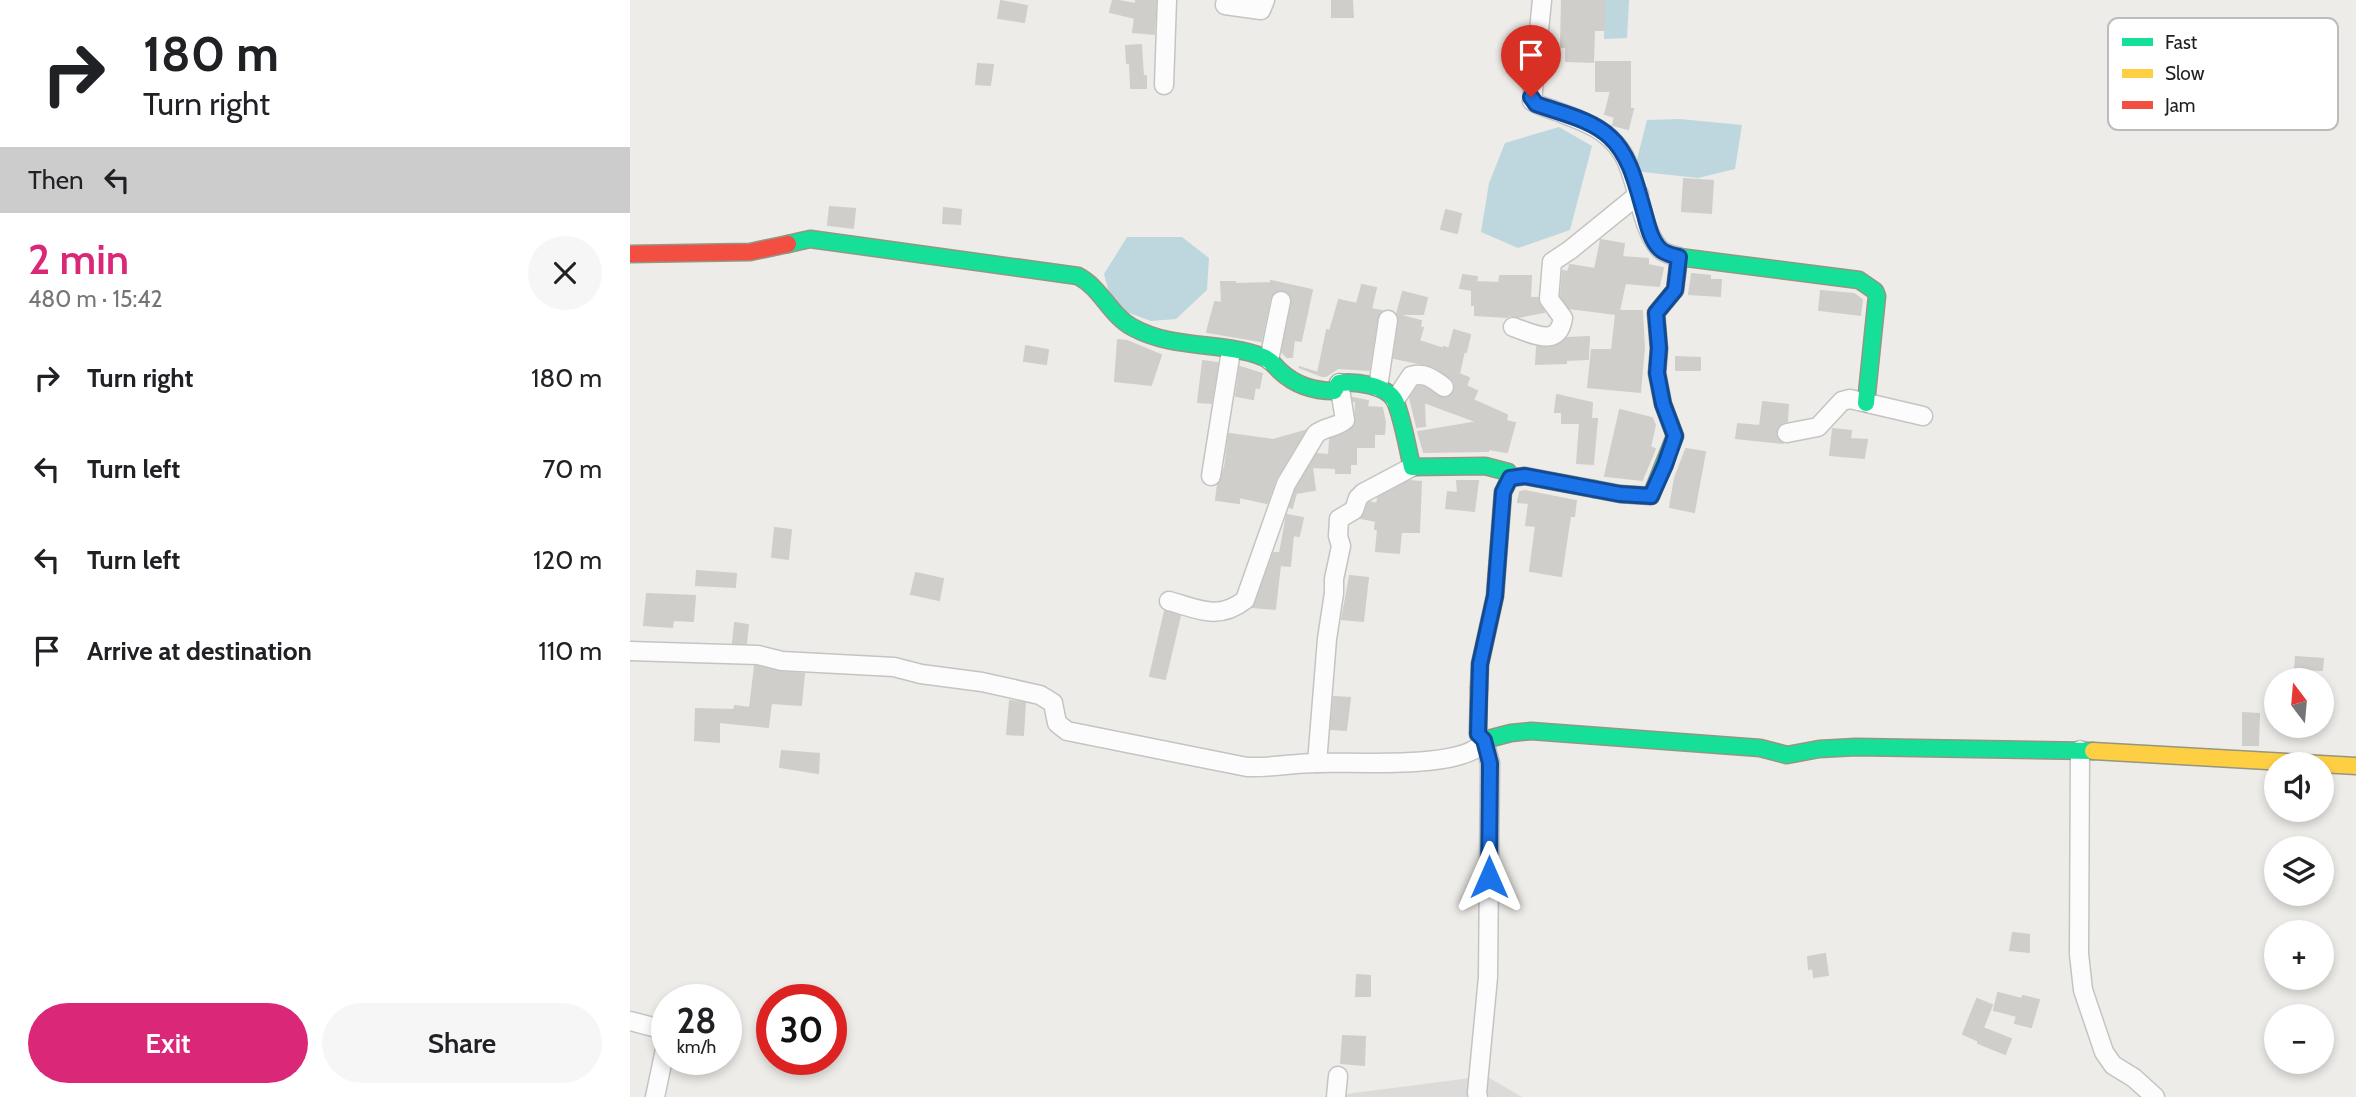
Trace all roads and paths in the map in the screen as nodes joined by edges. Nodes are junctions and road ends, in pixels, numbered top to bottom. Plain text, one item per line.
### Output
1 (1167, 0) edge
2 (1226, 0) edge
3 (1265, 0) edge
4 (1542, 0) edge
5 (1164, 85) dead end
6 (1639, 194) junction
7 (630, 254) edge
8 (1679, 257) junction
9 (1281, 301) dead end
10 (1388, 320) dead end
11 (1513, 327) dead end
12 (1231, 351) junction
13 (1269, 360) junction
14 (1339, 383) junction
15 (1378, 387) junction
16 (1444, 387) dead end
17 (1395, 400) junction
18 (1866, 403) junction
19 (1923, 416) dead end
20 (1787, 433) dead end
21 (1412, 467) junction
22 (1211, 476) dead end
23 (1510, 478) junction
24 (1169, 601) dead end
25 (630, 651) edge
26 (1484, 740) junction
27 (2080, 750) junction
28 (1317, 762) junction
29 (2356, 766) edge
30 (630, 1021) edge
31 (651, 1026) edge
32 (659, 1075) edge
33 (1338, 1076) dead end
34 (655, 1097) edge
35 (1336, 1097) edge
36 (1478, 1097) edge
37 (2155, 1097) edge

1 - 5 street
2 - 3 street
4 - 6 street
6 - 8 street
6 - 11 street
7 - 12 street
8 - 18 street
8 - 23 street
9 - 13 street
10 - 15 street
12 - 13 street
12 - 22 street
13 - 14 street
14 - 15 street
14 - 24 street
15 - 17 street
16 - 17 street
17 - 21 street
18 - 19 street
18 - 20 street
21 - 23 street
21 - 28 street
23 - 26 street
25 - 28 street
26 - 27 street
26 - 28 street
26 - 36 street
27 - 29 street
27 - 37 street
30 - 31 street
32 - 34 street
33 - 35 street

